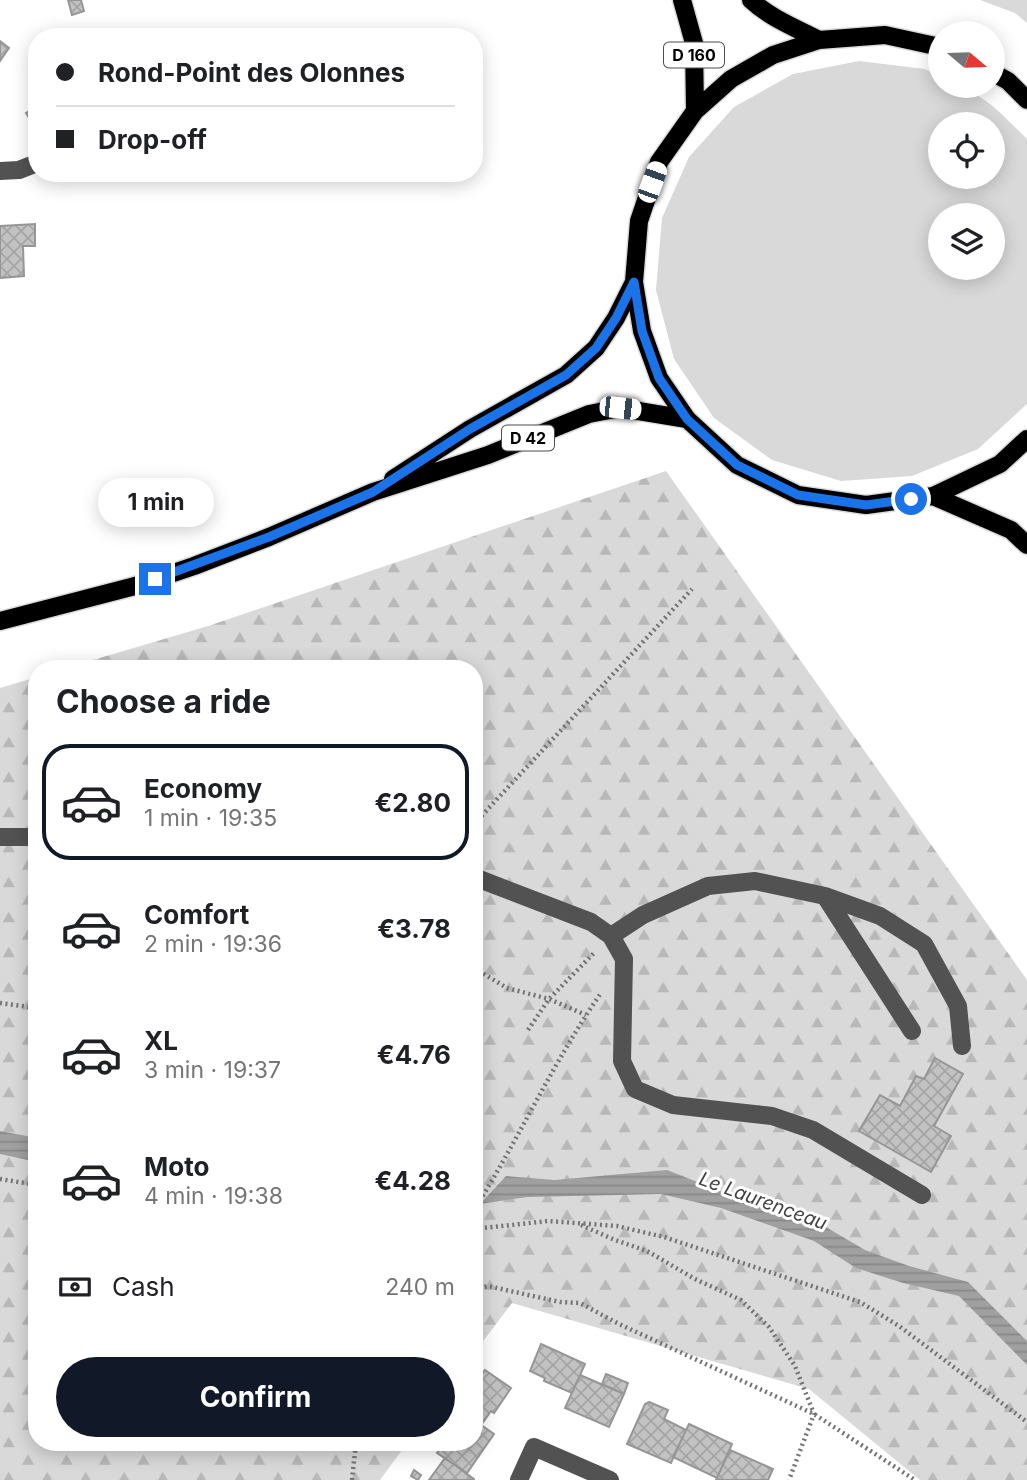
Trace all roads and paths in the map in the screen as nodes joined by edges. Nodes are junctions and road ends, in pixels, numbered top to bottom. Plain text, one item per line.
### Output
1 (682, 0) edge
2 (751, 0) edge
3 (819, 40) junction
4 (928, 44) edge
5 (1005, 78) edge
6 (1027, 100) edge
7 (695, 111) junction
8 (28, 166) edge
9 (0, 171) edge
10 (634, 282) junction
11 (687, 419) junction
12 (1027, 439) edge
13 (373, 492) junction
14 (933, 496) junction
15 (1027, 545) edge
16 (692, 589) dead end
17 (0, 621) edge
18 (483, 814) edge
19 (0, 837) edge
20 (28, 837) edge
21 (483, 880) edge
22 (825, 896) junction
23 (611, 936) junction
24 (483, 973) edge
25 (601, 992) dead end
26 (549, 999) junction
27 (0, 1003) edge
28 (28, 1007) edge
29 (586, 1014) junction
30 (528, 1031) dead end
31 (912, 1031) dead end
32 (962, 1046) dead end
33 (0, 1179) edge
34 (28, 1184) edge
35 (922, 1195) dead end
36 (483, 1196) edge
37 (576, 1223) junction
38 (483, 1228) edge
39 (483, 1287) edge
40 (814, 1414) junction
41 (1027, 1422) edge
42 (355, 1451) edge
43 (352, 1480) edge
44 (519, 1480) edge
45 (610, 1480) edge
46 (789, 1480) edge
47 (915, 1480) edge

1 - 7 main road, D 160
2 - 3 main road
3 - 4 main road
3 - 7 main road
5 - 6 main road
7 - 10 main road
8 - 9 street
10 - 11 main road
10 - 13 main road, D 42
11 - 13 main road, D 42
11 - 14 main road
12 - 14 main road
13 - 17 main road, D 42
14 - 15 main road
16 - 18 path
19 - 20 street
21 - 23 street
22 - 23 street
22 - 31 street
22 - 32 street
23 - 26 path
23 - 35 street
24 - 26 path
25 - 29 path
26 - 29 path
26 - 30 path
27 - 28 path
29 - 36 path
33 - 34 path
37 - 38 path
37 - 40 path
37 - 41 path
39 - 40 path
40 - 46 path
40 - 47 path
42 - 43 path
44 - 45 street

